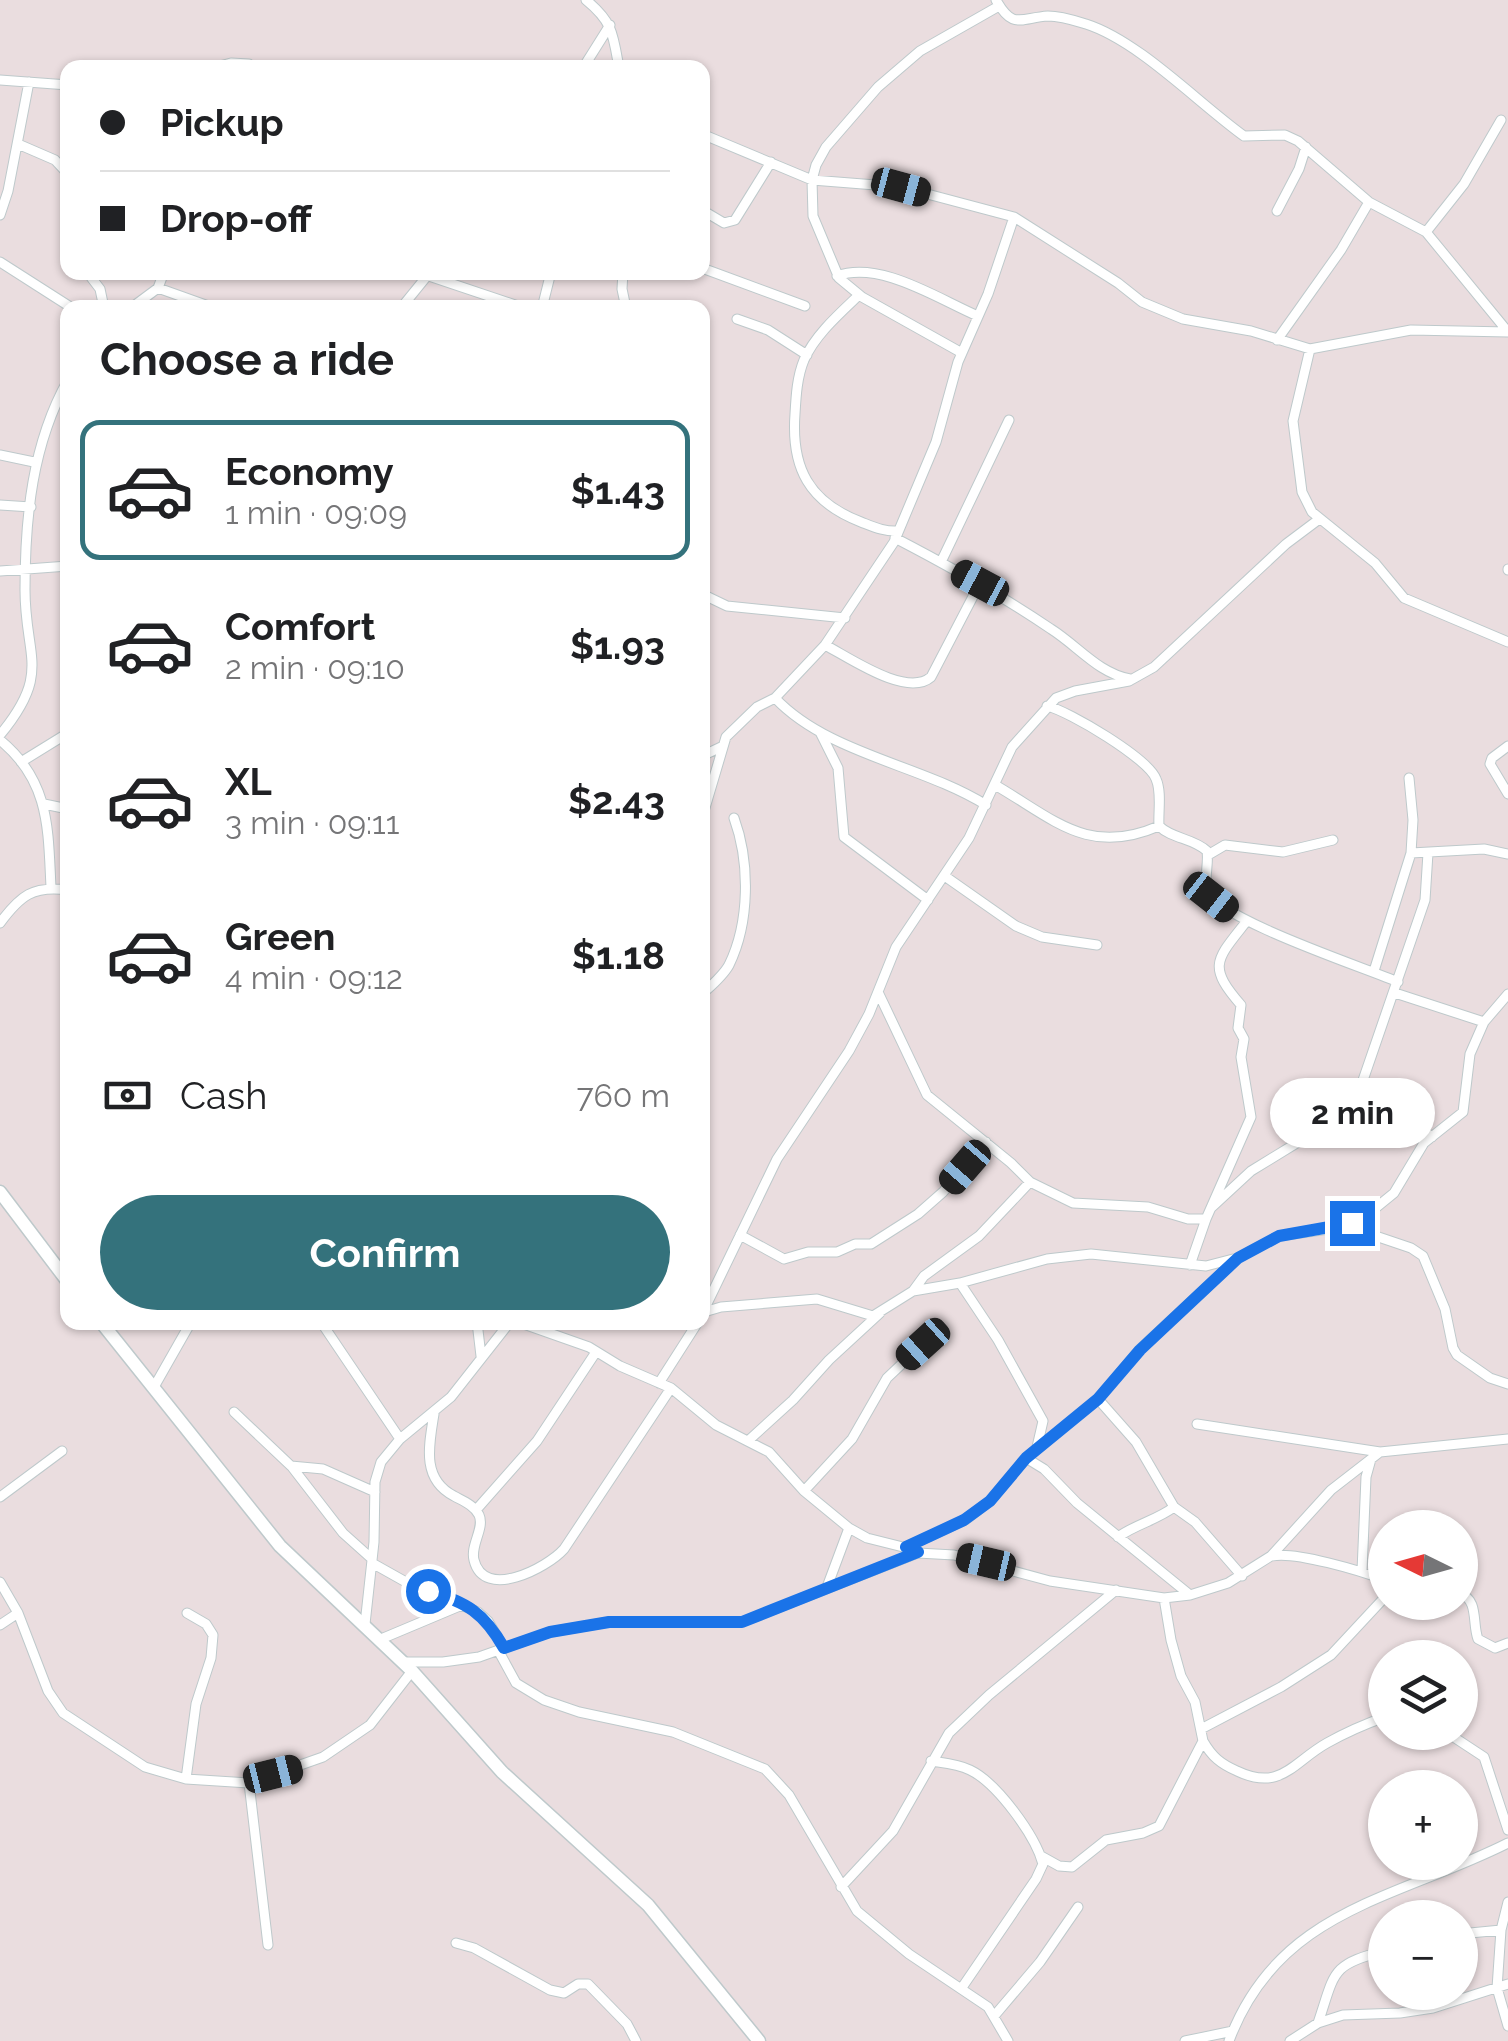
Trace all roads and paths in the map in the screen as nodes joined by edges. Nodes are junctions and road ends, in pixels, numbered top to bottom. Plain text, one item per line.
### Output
1 (586, 0) edge
2 (998, 3) edge
3 (610, 25) junction
4 (588, 60) edge
5 (618, 60) edge
6 (0, 80) edge
7 (29, 82) junction
8 (60, 85) edge
9 (1502, 120) dead end
10 (710, 137) edge
11 (717, 140) junction
12 (18, 144) junction
13 (710, 144) edge
14 (1306, 147) junction
15 (771, 162) junction
16 (60, 165) edge
17 (812, 180) junction
18 (1370, 202) junction
19 (1277, 211) dead end
20 (0, 215) edge
21 (710, 215) edge
22 (1014, 218) junction
23 (1426, 232) junction
24 (0, 262) edge
25 (710, 271) edge
26 (838, 276) junction
27 (161, 280) edge
28 (440, 280) edge
29 (158, 288) junction
30 (859, 295) junction
31 (60, 300) edge
32 (141, 300) edge
33 (192, 300) edge
34 (500, 300) edge
35 (805, 306) dead end
36 (978, 316) junction
37 (736, 319) dead end
38 (1508, 332) edge
39 (1278, 340) junction
40 (1310, 350) junction
41 (962, 353) junction
42 (807, 355) junction
43 (60, 394) edge
44 (1010, 420) dead end
45 (0, 455) edge
46 (34, 462) junction
47 (0, 505) edge
48 (30, 507) junction
49 (1318, 520) junction
50 (897, 534) junction
51 (942, 562) junction
52 (60, 566) edge
53 (26, 568) junction
54 (0, 571) edge
55 (980, 583) junction
56 (710, 598) edge
57 (845, 618) junction
58 (1508, 642) edge
59 (825, 645) junction
60 (1132, 680) junction
61 (775, 698) junction
62 (1047, 706) junction
63 (819, 730) junction
64 (0, 738) edge
65 (60, 738) edge
66 (1508, 746) edge
67 (722, 747) junction
68 (710, 751) edge
69 (21, 762) junction
70 (1409, 778) dead end
71 (995, 785) junction
72 (710, 790) edge
73 (1508, 794) edge
74 (44, 804) junction
75 (986, 805) junction
76 (60, 807) edge
77 (734, 818) dead end
78 (1160, 826) junction
79 (1333, 840) dead end
80 (1411, 853) junction
81 (1428, 853) junction
82 (1508, 854) edge
83 (1208, 855) junction
84 (946, 876) junction
85 (50, 887) junction
86 (60, 889) edge
87 (928, 900) junction
88 (1246, 922) junction
89 (0, 923) edge
90 (1097, 945) dead end
91 (1374, 972) junction
92 (1398, 982) junction
93 (710, 986) edge
94 (878, 992) junction
95 (1395, 993) junction
96 (1508, 994) edge
97 (1484, 1022) junction
98 (1357, 1093) junction
99 (1432, 1137) junction
100 (986, 1142) junction
101 (1030, 1182) junction
102 (0, 1192) edge
103 (1211, 1208) junction
104 (1206, 1219) junction
105 (1346, 1226) junction
106 (740, 1235) junction
107 (1238, 1258) junction
108 (1190, 1265) junction
109 (60, 1271) edge
110 (960, 1283) junction
111 (913, 1291) junction
112 (710, 1298) edge
113 (882, 1311) junction
114 (710, 1312) edge
115 (108, 1330) edge
116 (186, 1330) edge
117 (326, 1330) edge
118 (479, 1330) edge
119 (504, 1330) edge
120 (539, 1330) edge
121 (693, 1330) edge
122 (923, 1344) dead end
123 (596, 1352) junction
124 (481, 1359) junction
125 (659, 1383) junction
126 (1508, 1384) edge
127 (154, 1387) junction
128 (672, 1388) junction
129 (1098, 1399) junction
130 (234, 1412) dead end
131 (434, 1414) junction
132 (1197, 1424) dead end
133 (400, 1439) junction
134 (750, 1440) junction
135 (1506, 1443) edge
136 (1036, 1449) junction
137 (62, 1451) dead end
138 (1376, 1454) junction
139 (1026, 1458) junction
140 (291, 1466) junction
141 (804, 1491) junction
142 (375, 1492) junction
143 (0, 1497) edge
144 (1174, 1506) junction
145 (476, 1510) junction
146 (849, 1528) junction
147 (1118, 1537) junction
148 (906, 1547) junction
149 (918, 1552) junction
150 (1270, 1556) junction
151 (372, 1561) junction
152 (1362, 1571) junction
153 (1368, 1573) edge
154 (1242, 1576) junction
155 (0, 1582) edge
156 (828, 1587) junction
157 (1116, 1590) junction
158 (1190, 1595) junction
159 (1164, 1598) junction
160 (462, 1605) junction
161 (187, 1612) dead end
162 (18, 1613) junction
163 (1368, 1615) edge
164 (1475, 1620) edge
165 (0, 1624) edge
166 (365, 1624) junction
167 (381, 1640) junction
168 (1508, 1643) edge
169 (501, 1649) junction
170 (408, 1666) junction
171 (1368, 1725) edge
172 (1200, 1729) junction
173 (1202, 1741) junction
174 (1473, 1750) edge
175 (931, 1761) junction
176 (186, 1779) junction
177 (249, 1782) junction
178 (1508, 1830) edge
179 (1508, 1843) edge
180 (1041, 1856) junction
181 (841, 1888) junction
182 (1508, 1902) edge
183 (1078, 1907) dead end
184 (1501, 1930) junction
185 (1478, 1932) edge
186 (456, 1943) dead end
187 (268, 1944) dead end
188 (1368, 1955) edge
189 (1508, 1984) edge
190 (1497, 1988) junction
191 (962, 1989) junction
192 (996, 2015) junction
193 (1318, 2023) junction
194 (1508, 2026) edge
195 (1231, 2036) edge
196 (636, 2041) edge
197 (759, 2041) edge
198 (1008, 2041) edge
199 (1185, 2041) edge
200 (1290, 2041) edge

1 - 3 street
2 - 14 street
2 - 17 street
3 - 4 street
3 - 5 street
6 - 7 street
7 - 8 street
7 - 12 street
9 - 23 street
10 - 11 street
11 - 13 street
11 - 15 street
12 - 16 street
12 - 20 street
14 - 18 street
14 - 19 street
15 - 17 street
15 - 21 street
17 - 22 street
17 - 26 street
18 - 23 street
18 - 39 street
22 - 36 street
22 - 39 street
23 - 38 street
24 - 31 street
25 - 35 street
26 - 30 street
26 - 36 street
27 - 29 street
28 - 34 street
29 - 32 street
29 - 33 street
30 - 41 street
30 - 42 street
36 - 41 street
37 - 42 street
38 - 40 street
39 - 40 street
40 - 49 street
41 - 50 street
42 - 50 street
43 - 46 street
44 - 51 street
45 - 46 street
46 - 48 street
47 - 48 street
48 - 53 street
49 - 58 street
49 - 60 street
50 - 51 street
50 - 57 street
51 - 55 street
52 - 53 street
53 - 54 street
53 - 64 street
55 - 59 street
55 - 60 street
56 - 57 street
57 - 59 street
59 - 61 street
60 - 62 street
61 - 63 street
61 - 67 street
62 - 71 street
62 - 78 street
63 - 75 street
63 - 87 street
64 - 69 street
65 - 69 street
66 - 73 street
67 - 68 street
67 - 72 street
69 - 74 street
70 - 80 street
71 - 75 street
71 - 78 street
74 - 76 street
74 - 85 street
75 - 84 street
77 - 93 street
78 - 83 street
79 - 83 street
80 - 81 street
80 - 91 street
81 - 82 street
81 - 92 street
83 - 88 street
84 - 87 street
84 - 90 street
85 - 86 street
85 - 89 street
87 - 94 street
88 - 91 street
88 - 103 street
91 - 92 street
92 - 95 street
94 - 100 street
94 - 106 street
95 - 97 street
95 - 98 street
96 - 97 street
97 - 99 street
98 - 99 street
98 - 103 street
99 - 105 street
100 - 101 street
100 - 106 street
101 - 104 street
101 - 111 street
102 - 109 main road
103 - 104 street
104 - 108 street
105 - 107 street
105 - 126 street
106 - 112 street
107 - 108 street
107 - 129 street
108 - 110 street
110 - 111 street
110 - 136 street
111 - 113 street
113 - 114 street
113 - 134 street
115 - 127 main road
116 - 127 street
117 - 133 street
118 - 124 street
119 - 124 street
120 - 123 street
121 - 125 street
122 - 141 street
123 - 125 street
123 - 145 street
124 - 131 street
125 - 128 street
127 - 166 main road
128 - 134 street
128 - 145 street
129 - 136 street
129 - 144 street
130 - 140 street
131 - 133 street
131 - 145 street
132 - 138 street
133 - 142 street
134 - 141 street
135 - 138 street
136 - 139 street
137 - 143 street
138 - 150 street
138 - 152 street
139 - 147 street
139 - 148 street
140 - 142 street
140 - 151 street
141 - 146 street
142 - 151 street
144 - 147 street
144 - 154 street
146 - 148 street
146 - 156 street
147 - 158 street
148 - 149 street
149 - 156 street
149 - 157 street
150 - 152 street
150 - 154 street
151 - 160 street
151 - 166 street
152 - 153 street
154 - 158 street
155 - 162 street
156 - 169 street
157 - 159 street
157 - 175 street
158 - 159 street
159 - 172 street
160 - 167 street
160 - 169 street
161 - 176 street
162 - 165 street
162 - 176 street
163 - 172 street
164 - 168 street
166 - 167 main road
167 - 170 main road
169 - 170 street
169 - 181 street
170 - 177 street
170 - 197 main road
171 - 173 street
172 - 173 street
173 - 180 street
174 - 178 street
175 - 180 street
175 - 181 street
176 - 177 street
177 - 187 street
179 - 195 street
180 - 191 street
181 - 191 street
182 - 184 street
183 - 192 street
184 - 185 street
184 - 190 street
186 - 196 street
188 - 193 street
189 - 190 street
190 - 193 street
190 - 194 street
191 - 192 street
192 - 198 street
193 - 200 street
195 - 199 street

